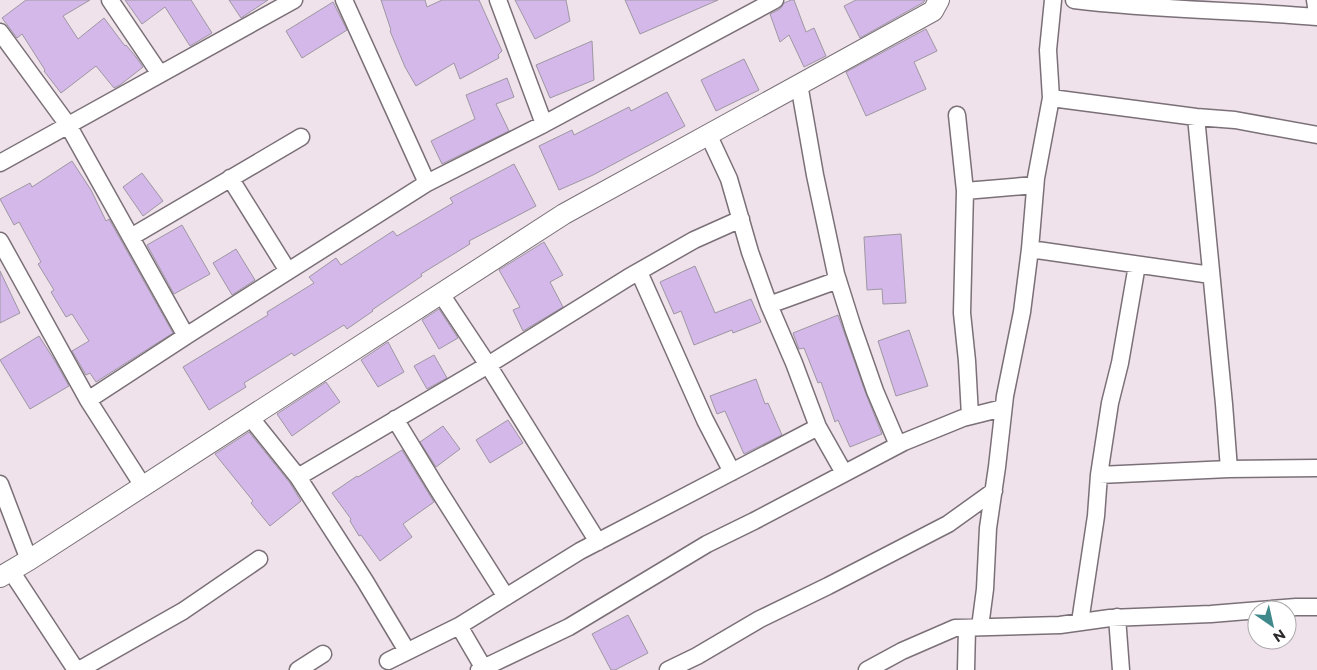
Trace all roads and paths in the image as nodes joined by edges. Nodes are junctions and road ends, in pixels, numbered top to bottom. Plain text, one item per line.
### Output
1 (110, 0) edge
2 (294, 0) edge
3 (344, 0) edge
4 (498, 0) edge
5 (775, 0) edge
6 (1053, 0) edge
7 (1074, 0) edge
8 (1316, 0) edge
9 (934, 4) edge
10 (1317, 13) edge
11 (1317, 18) edge
12 (0, 32) edge
13 (160, 74) junction
14 (799, 84) junction
15 (1052, 98) junction
16 (957, 115) dead end
17 (1196, 117) junction
18 (544, 124) junction
19 (68, 125) junction
20 (708, 134) junction
21 (1317, 135) edge
22 (301, 137) dead end
23 (0, 163) edge
24 (230, 178) junction
25 (428, 183) junction
26 (1035, 185) junction
27 (965, 191) junction
28 (741, 218) junction
29 (131, 237) junction
30 (0, 240) edge
31 (1030, 248) junction
32 (1137, 265) junction
33 (288, 272) junction
34 (639, 272) junction
35 (1211, 275) junction
36 (838, 280) junction
37 (441, 294) junction
38 (769, 305) junction
39 (186, 336) junction
40 (488, 365) junction
41 (88, 400) junction
42 (1004, 408) junction
43 (250, 416) junction
44 (970, 416) junction
45 (395, 419) junction
46 (818, 427) junction
47 (898, 445) junction
48 (1317, 468) edge
49 (1229, 469) junction
50 (732, 472) junction
51 (844, 473) junction
52 (1100, 475) junction
53 (298, 477) junction
54 (0, 484) edge
55 (142, 486) junction
56 (994, 491) junction
57 (598, 542) junction
58 (259, 559) dead end
59 (30, 560) junction
60 (5, 574) edge
61 (506, 597) junction
62 (1317, 607) edge
63 (1117, 617) junction
64 (1080, 622) junction
65 (459, 626) junction
66 (973, 627) junction
67 (408, 651) junction
68 (323, 654) dead end
69 (388, 661) dead end
70 (304, 669) edge
71 (481, 669) edge
72 (78, 670) edge
73 (668, 670) edge
74 (868, 670) edge
75 (966, 670) edge
76 (1122, 670) edge

1 - 13 street
2 - 13 street
3 - 25 street
4 - 18 street
5 - 18 street
6 - 15 street
7 - 11 street
8 - 10 street
9 - 14 street
12 - 19 street
13 - 19 street
14 - 20 street
14 - 36 street
15 - 17 street
15 - 26 street
16 - 27 street
17 - 21 street
17 - 35 street
18 - 25 street
19 - 23 street
19 - 29 street
20 - 28 street
20 - 37 street
22 - 24 street
24 - 29 street
24 - 33 street
25 - 33 street
26 - 27 street
26 - 31 street
27 - 44 street
28 - 34 street
28 - 38 street
29 - 39 street
30 - 41 street
31 - 32 street
31 - 42 street
32 - 35 street
32 - 52 street
33 - 39 street
34 - 40 street
34 - 50 street
35 - 49 street
36 - 38 street
36 - 47 street
37 - 40 street
37 - 43 street
38 - 46 street
39 - 41 street
40 - 45 street
40 - 57 street
41 - 55 street
42 - 44 street
42 - 56 street
43 - 53 street
43 - 55 street
44 - 47 street
45 - 53 street
45 - 61 street
46 - 50 street
46 - 51 street
47 - 51 street
48 - 49 street
49 - 52 street
50 - 57 street
51 - 71 street
52 - 64 street
53 - 67 street
54 - 59 street
55 - 59 street
56 - 66 street
56 - 73 street
57 - 61 street
58 - 72 street
59 - 60 street
60 - 72 street
61 - 65 street
62 - 63 street
63 - 64 street
63 - 76 street
64 - 66 street
65 - 67 street
65 - 71 street
66 - 74 street
66 - 75 street
67 - 69 street
68 - 70 street

